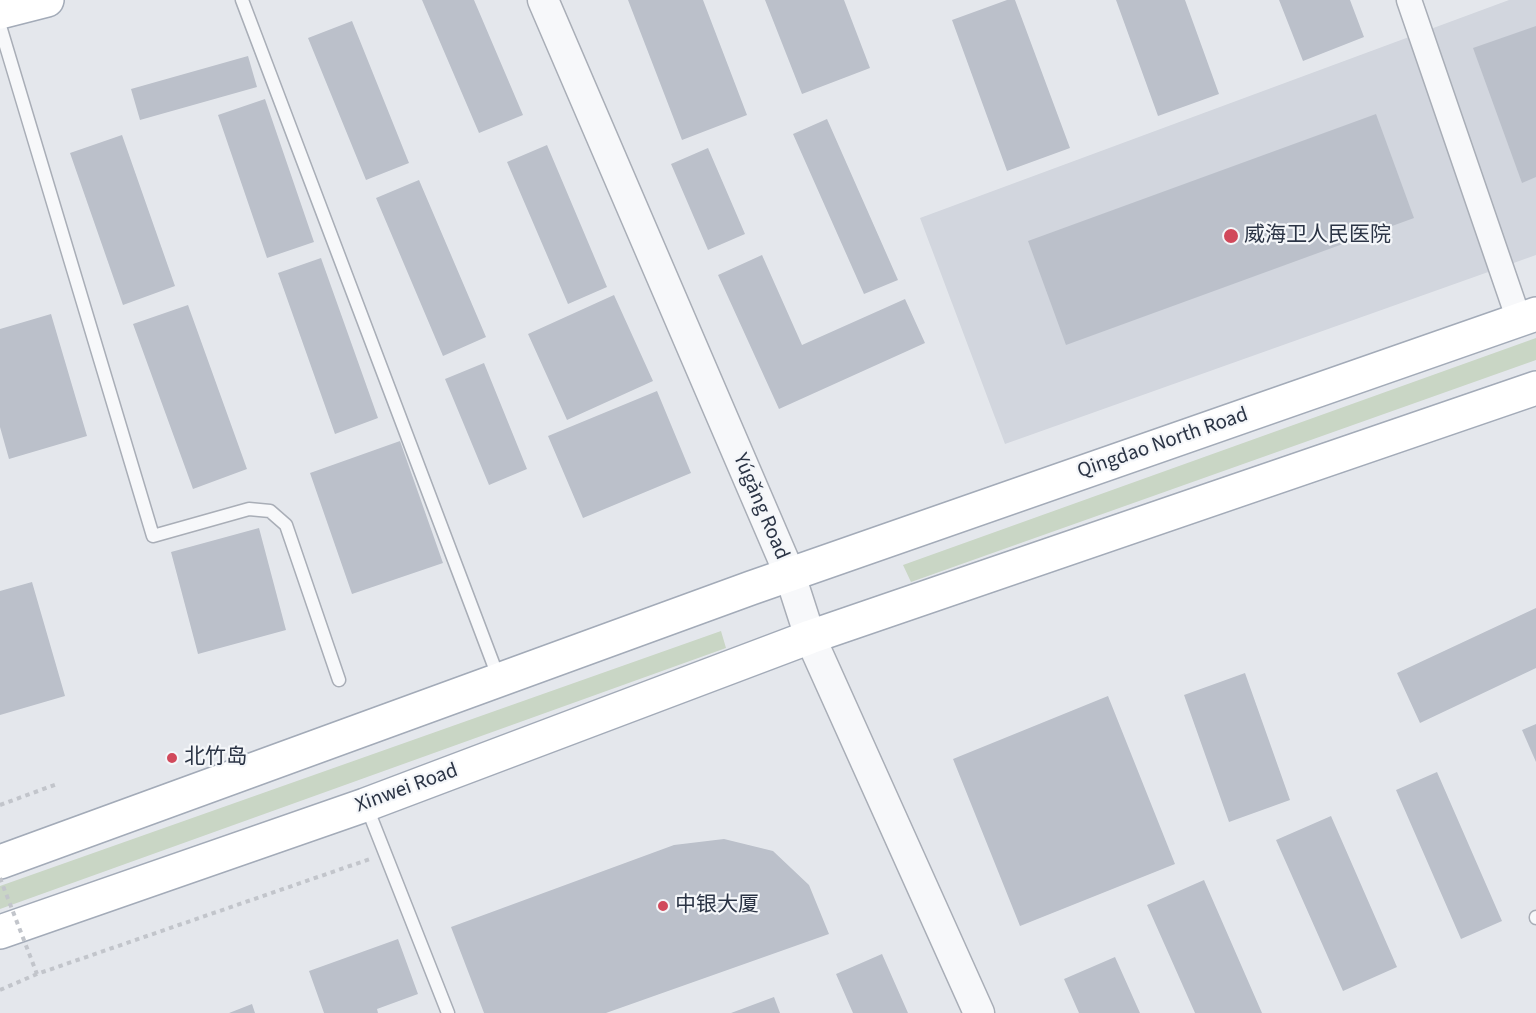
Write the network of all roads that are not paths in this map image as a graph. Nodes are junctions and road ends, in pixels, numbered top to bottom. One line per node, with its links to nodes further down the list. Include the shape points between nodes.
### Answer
1 (47, 0): 5 (main road)
2 (242, 0): 12 (lane)
3 (543, 0): 9 (street, Yúgǎng Road)
4 (1409, 0): 7 (street)
5 (0, 12)
6 (0, 26): 11 (lane, via 153,536 249,509 270,511 286,525)
7 (1528, 316): 9 (main road, Qingdao North Road)
8 (1536, 388): 10 (main road)
9 (790, 575): 10 (street, Yúgǎng Road); 12 (main road)
10 (810, 637): 13 (main road, Xinwei Road); 17 (street, Yúgǎng Road)
11 (339, 680)
12 (500, 680): 14 (main road)
13 (365, 805): 15 (main road, Xinwei Road); 16 (lane)
14 (0, 862)
15 (0, 932)
16 (448, 1013)
17 (979, 1013)

